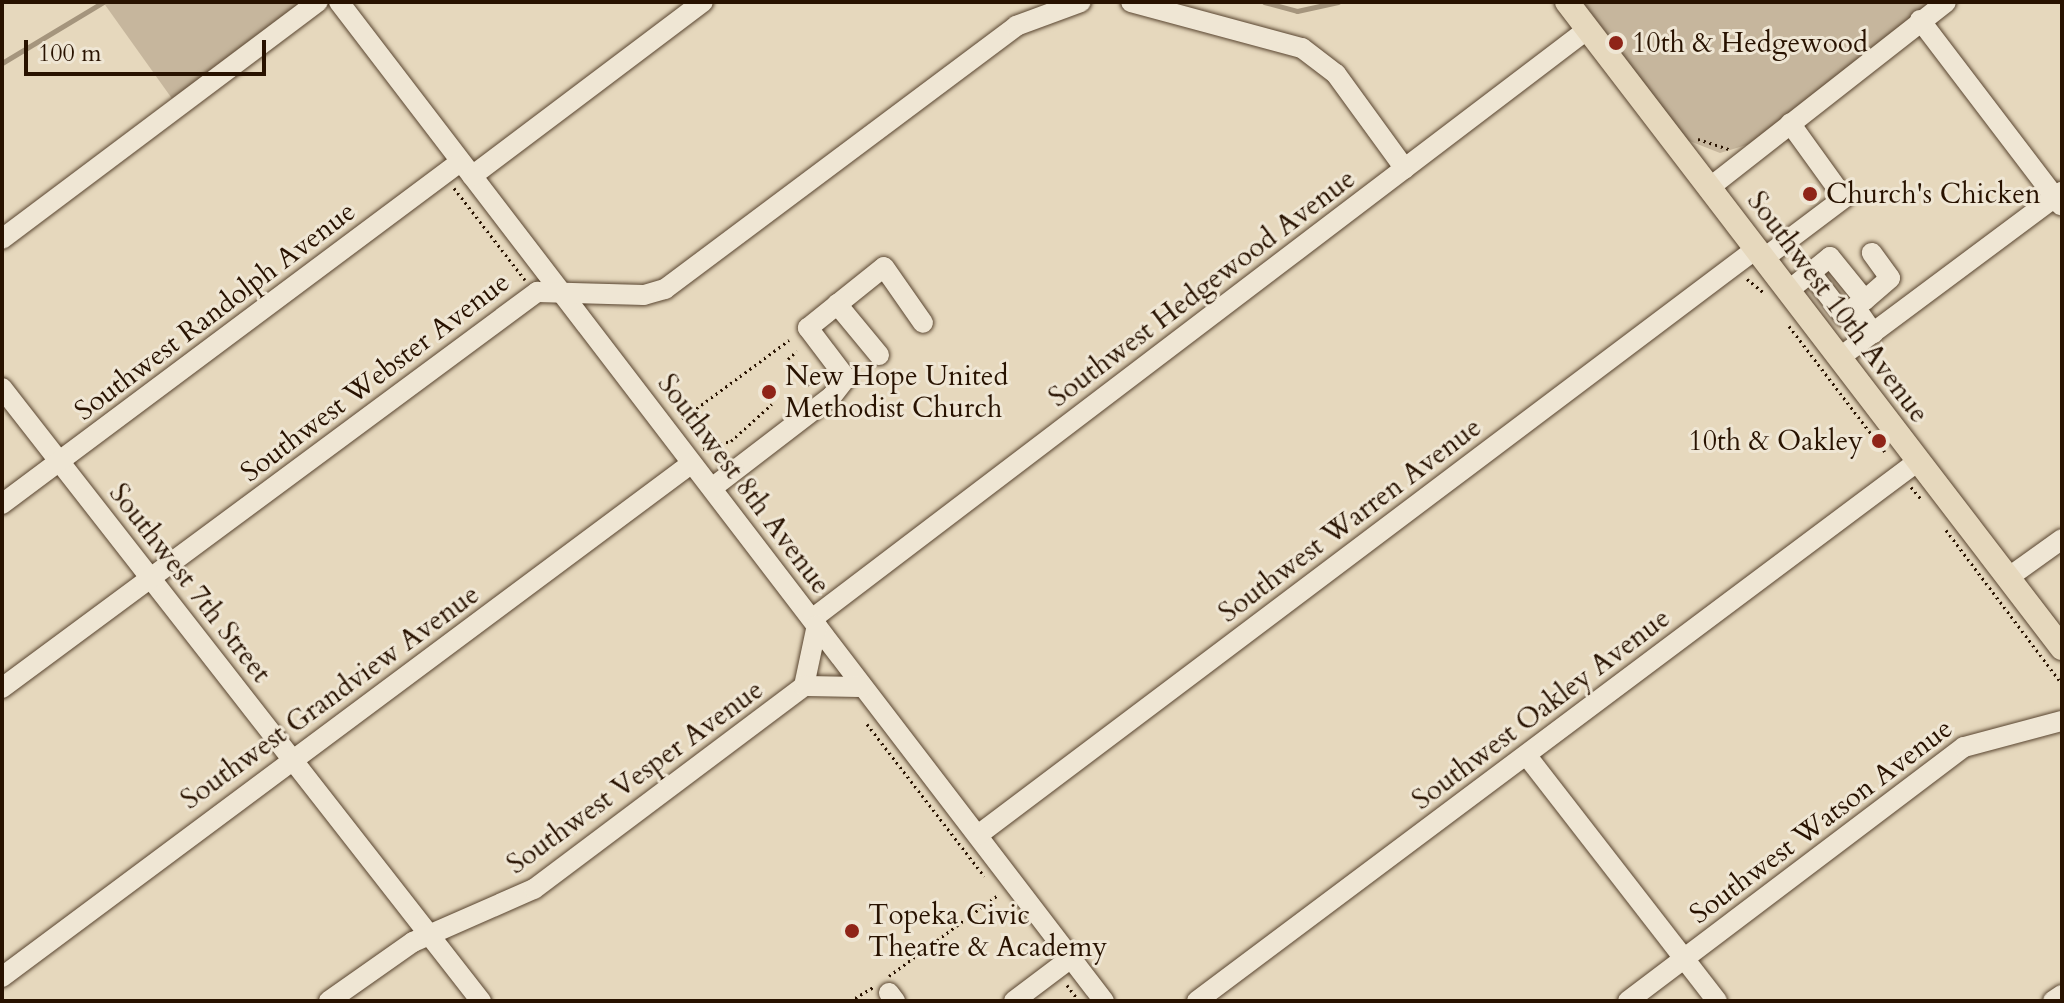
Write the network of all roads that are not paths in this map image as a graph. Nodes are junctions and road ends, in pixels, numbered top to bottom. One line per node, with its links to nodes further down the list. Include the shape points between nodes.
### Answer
1 (318, 2): 15 (street)
2 (339, 2): 11 (street, Southwest 8th Avenue)
3 (703, 2): 11 (street, Southwest Randolph Avenue)
4 (1081, 2): 18 (street, Southwest Webster Avenue, via 1016,26 665,289 644,295)
5 (1131, 2): 12 (street, via 1302,48 1336,74)
6 (1567, 2): 9 (main road, Southwest 10th Avenue)
7 (1946, 2): 8 (street)
8 (1920, 20): 10 (street); 14 (street)
9 (1588, 29): 12 (street, Southwest Hedgewood Avenue); 13 (main road, Southwest 10th Avenue)
10 (1790, 123): 13 (street); 17 (street, Southwest Warren Avenue, via 1844,198)
11 (466, 169): 18 (street, Southwest 8th Avenue); 28 (street, Southwest Randolph Avenue)
12 (1405, 169): 35 (street, Southwest Hedgewood Avenue)
13 (1709, 188): 17 (main road, Southwest 10th Avenue)
14 (2060, 198): 23 (street)
15 (2, 239)
16 (1872, 253): 21 (street, via 1890,278)
17 (1760, 254): 19 (main road, Southwest 10th Avenue); 43 (street, Southwest Warren Avenue)
18 (558, 289): 27 (street, Southwest 8th Avenue); 34 (street, Southwest Webster Avenue, via 537,292)
19 (1788, 291): 21 (street, via 1830,257); 25 (main road, Southwest 10th Avenue)
20 (837, 304): 22 (street, via 884,267); 24 (street); 30 (street, via 808,328 846,378)
21 (1860, 304): 23 (street)
22 (923, 323)
23 (1873, 333): 25 (street)
24 (879, 355)
25 (1839, 358): 29 (main road, Southwest 10th Avenue)
26 (2, 388): 28 (street, Southwest 7th Street)
27 (695, 457): 30 (street, Southwest 8th Avenue); 42 (street, Southwest Grandview Avenue)
28 (60, 461): 31 (street, Southwest Randolph Avenue); 34 (street, Southwest 7th Street)
29 (1918, 461): 33 (main road, Southwest 10th Avenue); 41 (street, Southwest Oakley Avenue)
30 (712, 488): 35 (street, Southwest 8th Avenue)
31 (2, 504)
32 (2062, 539): 33 (street)
33 (2009, 577): 36 (main road, Southwest 10th Avenue)
34 (151, 579): 39 (street, Southwest Webster Avenue); 42 (street, Southwest 7th Street)
35 (814, 622): 37 (street, Southwest Vesper Avenue); 38 (street, Southwest 8th Avenue)
36 (2062, 648)
37 (804, 686): 38 (street, Southwest Vesper Avenue); 44 (street, Southwest Vesper Avenue, via 534,889)
38 (862, 687): 43 (street, Southwest 8th Avenue)
39 (2, 688)
40 (2062, 721): 46 (street, Southwest Watson Avenue, via 1964,747)
41 (1527, 756): 46 (street); 53 (street, Southwest Oakley Avenue)
42 (293, 761): 44 (street, Southwest 7th Street); 47 (street, Southwest Grandview Avenue)
43 (978, 835): 45 (street, Southwest 8th Avenue)
44 (430, 933): 49 (street, Southwest Vesper Avenue); 50 (street, Southwest 7th Street)
45 (1071, 958): 51 (street); 52 (street, Southwest 8th Avenue)
46 (1684, 959): 54 (street, Southwest Watson Avenue); 55 (street)
47 (2, 977)
48 (2062, 995): 56 (street)
49 (329, 1001)
50 (481, 1001)
51 (1014, 1001)
52 (1104, 1001)
53 (1197, 1001)
54 (1628, 1001)
55 (1717, 1001)
56 (2053, 1001)

